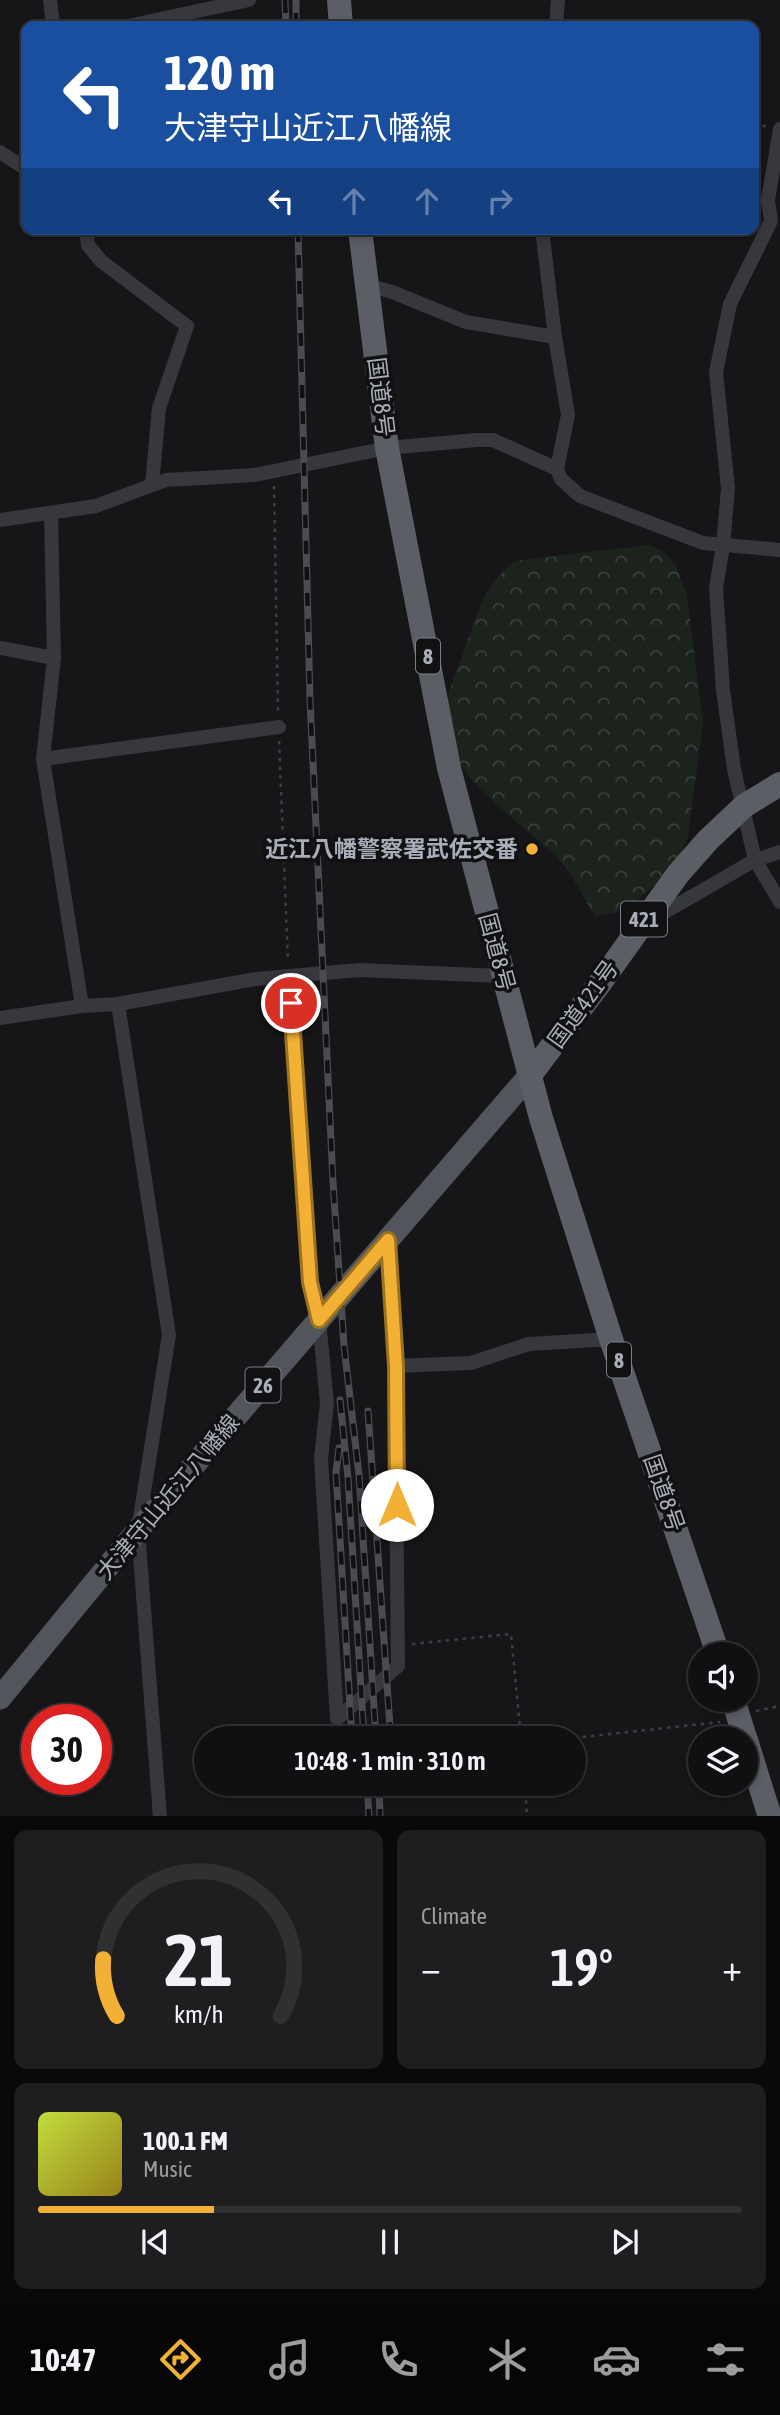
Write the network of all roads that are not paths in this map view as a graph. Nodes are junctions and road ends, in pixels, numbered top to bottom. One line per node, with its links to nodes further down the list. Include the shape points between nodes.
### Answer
1 (50, 0): 5 (street)
2 (249, 0): 6 (street)
3 (339, 0): 7 (highway)
4 (558, 0): 8 (street)
5 (52, 21)
6 (151, 21)
7 (341, 21)
8 (556, 21)
9 (780, 129): 12 (street)
10 (0, 152): 11 (street)
11 (21, 166)
12 (761, 199): 23 (street, via 771,221 730,304 716,372 728,488)
13 (87, 235): 20 (street, via 101,261 187,326 159,408)
14 (361, 235): 16 (highway, 国道8号 / 8)
15 (543, 235): 17 (street)
16 (367, 285): 17 (street, via 466,322); 18 (highway, 国道8号 / 8)
17 (555, 337): 19 (street, via 568,415)
18 (387, 448): 19 (street, via 493,440); 20 (street, via 255,475 166,480); 36 (highway, 国道8号 / 8, via 449,768)
19 (557, 469): 23 (street, via 580,496 703,543)
20 (152, 485): 21 (street, via 96,506)
21 (51, 513): 22 (street); 26 (street)
22 (0, 520)
23 (723, 546): 24 (street); 30 (street, via 716,588 723,690)
24 (780, 550)
25 (0, 649): 26 (street)
26 (54, 658): 28 (street)
27 (279, 727): 28 (street)
28 (43, 759): 38 (street)
29 (780, 784): 30 (highway, 国道421号 / 421)
30 (744, 806): 32 (street); 34 (highway, 国道421号 / 421, via 701,848)
31 (780, 852): 32 (street)
32 (755, 860): 33 (street); 34 (street, via 665,912)
33 (780, 902)
34 (644, 919): 40 (highway, 国道421号 / 421)
35 (289, 976): 36 (street, via 360,970); 37 (street); 42 (street, via 310,1282)
36 (502, 976): 40 (highway, 国道8号 / 8)
37 (118, 1004): 38 (street); 45 (street, via 169,1335)
38 (82, 1006): 39 (street)
39 (0, 1018)
40 (530, 1075): 41 (main road, 大津守山近江八幡線 / 26); 43 (highway, 国道8号 / 8)
41 (388, 1240): 42 (main road, 大津守山近江八幡線 / 26); 44 (street)
42 (319, 1320): 44 (street, via 327,1403 321,1458 337,1719 398,1666); 45 (main road, 大津守山近江八幡線 / 26)
43 (611, 1339): 44 (street, via 529,1344 471,1363); 46 (highway, 国道8号 / 8)
44 (396, 1366)
45 (138, 1530): 47 (main road, 大津守山近江八幡線 / 26); 49 (street)
46 (714, 1642)
47 (0, 1699)
48 (758, 1779): 50 (highway)
49 (160, 1816)
50 (770, 1816)

